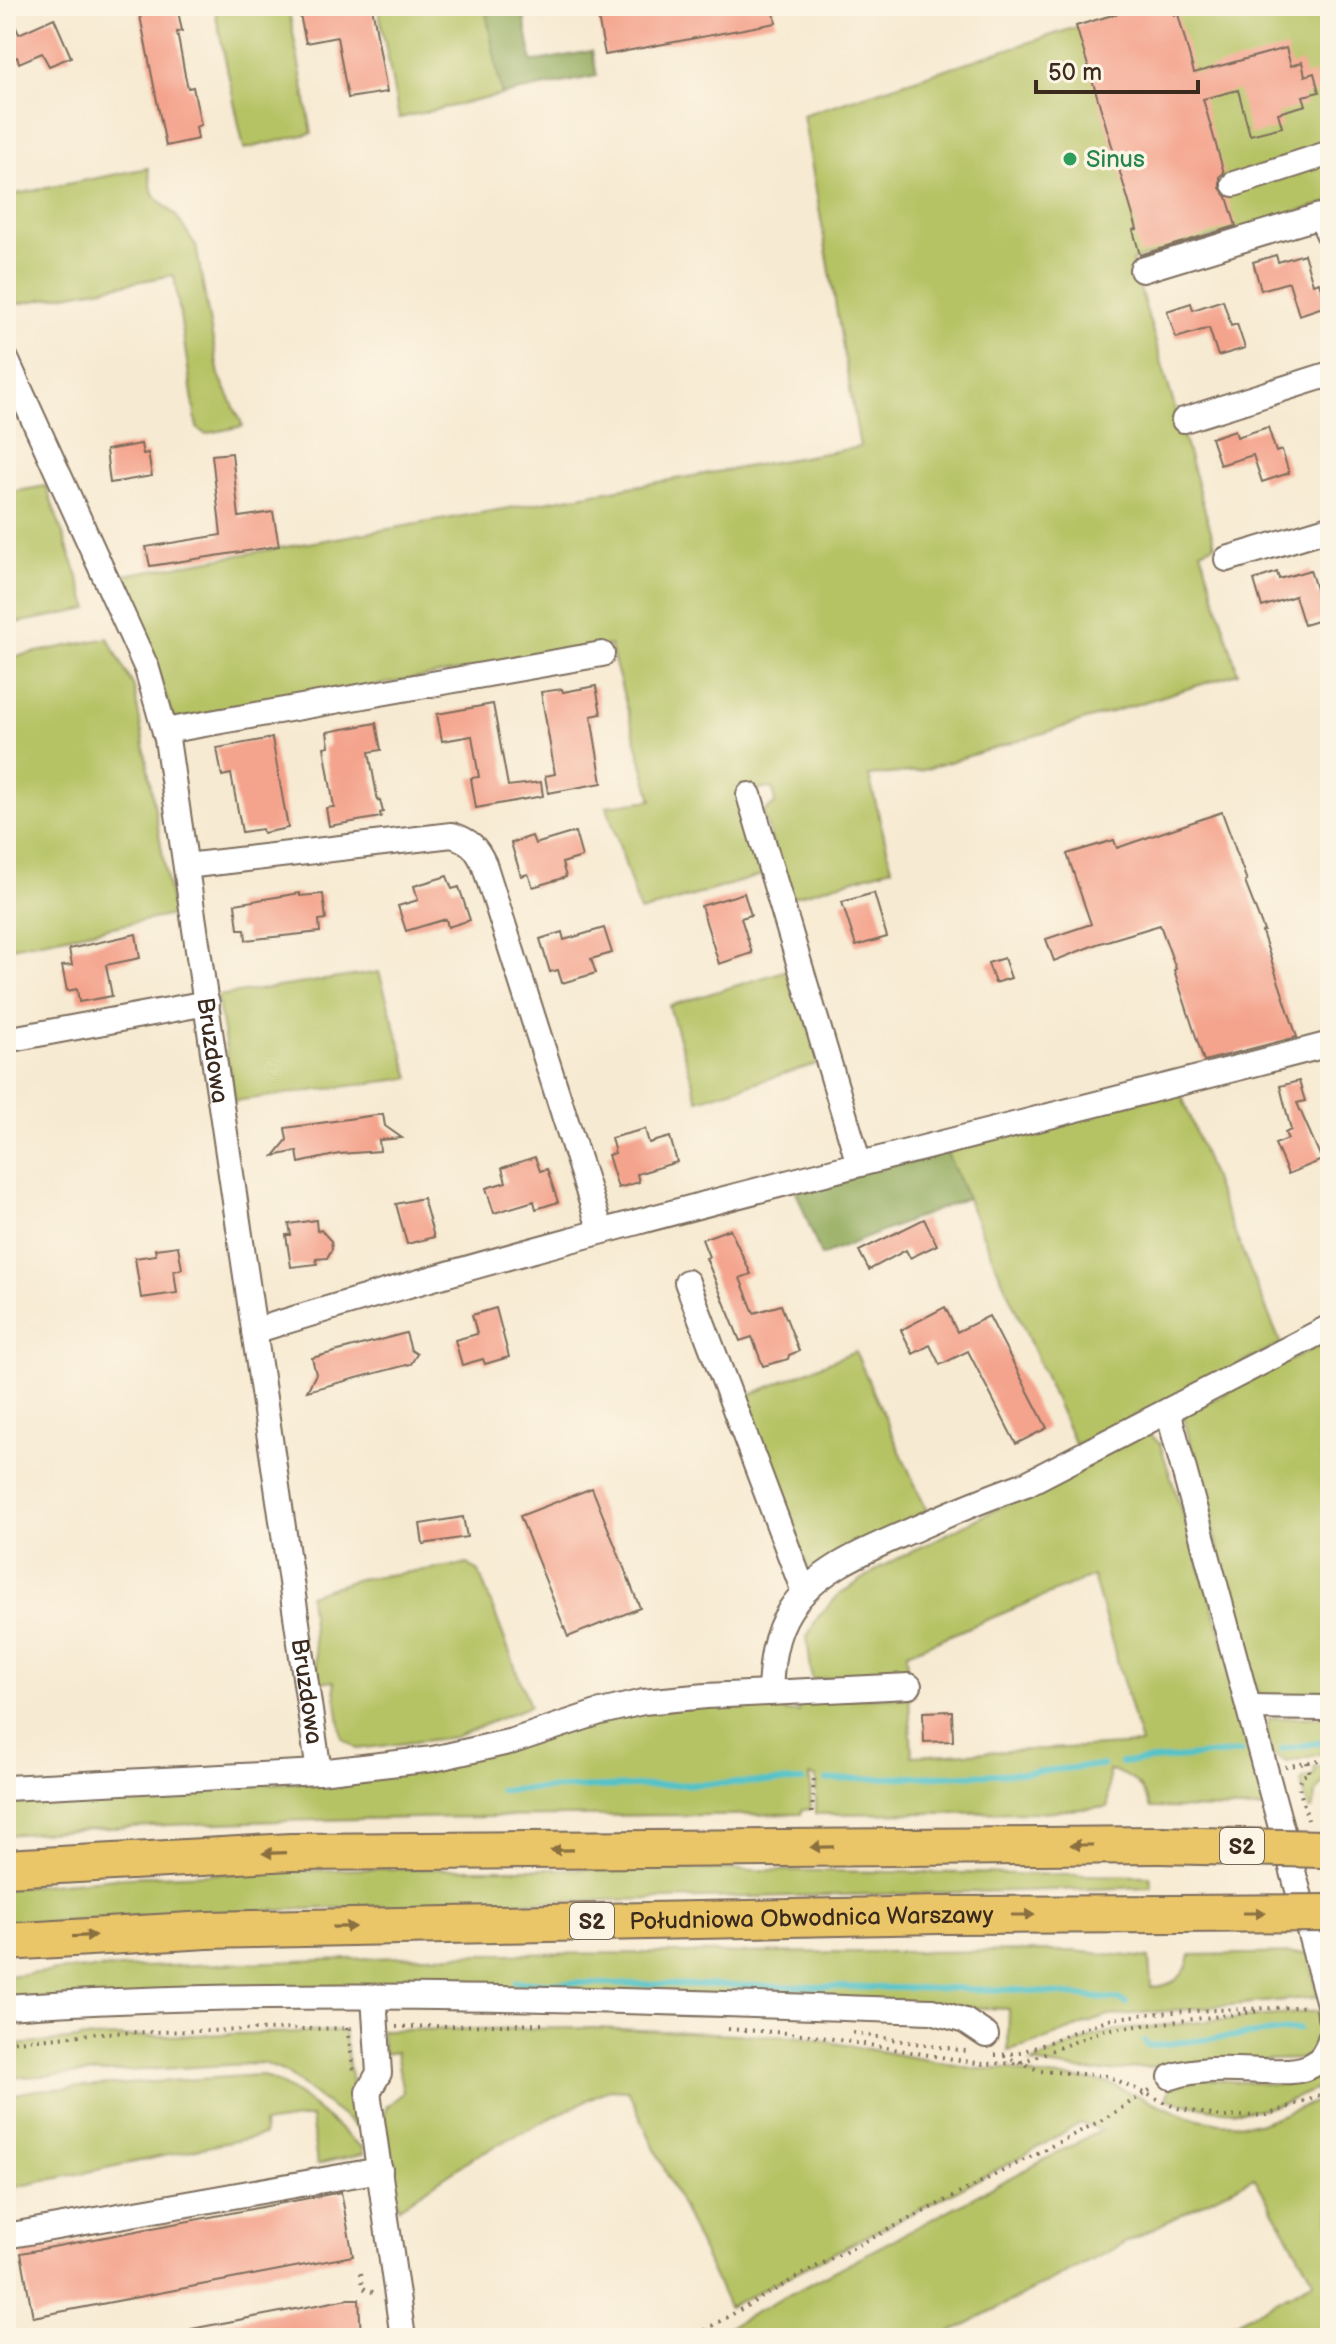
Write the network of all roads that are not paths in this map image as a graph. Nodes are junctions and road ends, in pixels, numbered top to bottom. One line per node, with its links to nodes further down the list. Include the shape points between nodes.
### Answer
1 (1330, 153): 2 (street)
2 (1234, 184)
3 (1330, 237): 4 (street, via 1320,216)
4 (1142, 270)
5 (6, 359): 11 (street, Bruzdowa, via 147,669)
6 (1330, 374): 7 (street)
7 (1184, 420)
8 (1330, 528): 9 (street)
9 (1227, 559)
10 (602, 654): 11 (street)
11 (165, 731): 13 (street, Bruzdowa)
12 (749, 795): 17 (street)
13 (186, 866): 14 (street, Bruzdowa); 18 (street, via 452,835 477,848)
14 (207, 1003): 15 (street); 21 (street, Bruzdowa)
15 (6, 1040)
16 (1330, 1044): 17 (street)
17 (859, 1164): 18 (street)
18 (601, 1231): 21 (street)
19 (687, 1282): 23 (street)
20 (1330, 1327): 22 (street)
21 (254, 1331): 28 (street, Bruzdowa)
22 (1168, 1411): 23 (street, via 1026,1484 862,1553); 26 (street)
23 (804, 1592): 25 (street, via 780,1628)
24 (909, 1686): 25 (street)
25 (770, 1693): 28 (street, via 643,1702 474,1752)
26 (1249, 1707): 27 (street); 35 (street)
27 (1330, 1708)
28 (319, 1772): 29 (street)
29 (6, 1788)
30 (1327, 1849): 31 (highway, S2, one-way to 31, bridge, via 1160,1845 291,1852)
31 (6, 1868)
32 (1330, 1913): 33 (highway, Południowa Obwodnica Warszawy / S2, one-way to 32, bridge, via 223,1929)
33 (6, 1942)
34 (374, 1997): 36 (street, via 134,1998); 38 (street, via 932,2011 965,2021); 41 (street, via 379,2073 368,2092)
35 (1329, 2004): 37 (street)
36 (6, 2007)
37 (1330, 2017)
38 (986, 2035)
39 (1330, 2039): 40 (street, via 1326,2052 1305,2069 1203,2070)
40 (1171, 2077)
41 (380, 2170): 42 (street); 43 (street)
42 (6, 2236)
43 (403, 2338)

